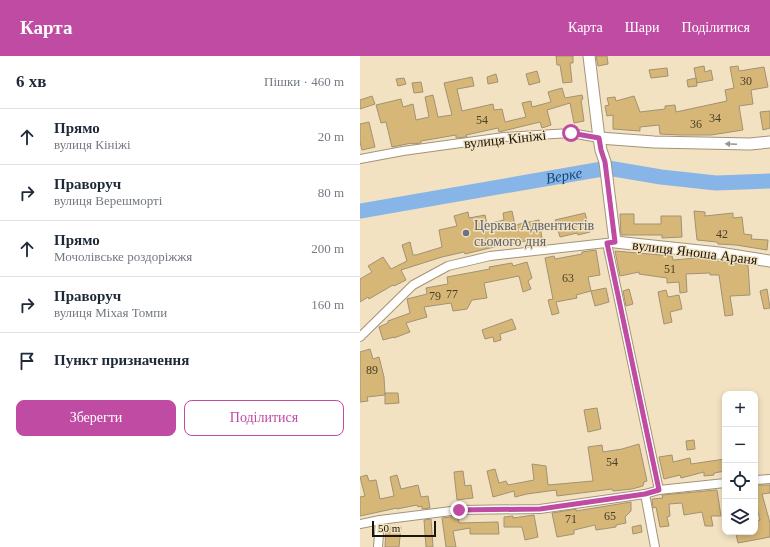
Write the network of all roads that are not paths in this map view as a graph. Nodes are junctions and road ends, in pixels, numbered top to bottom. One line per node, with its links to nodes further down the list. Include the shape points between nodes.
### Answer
1 (589, 56): 2 (street)
2 (599, 138): 3 (street, вулиця Кініжі, one-way to 2, via 654,142); 4 (street, вулиця Кініжі, via 571,133 504,137); 5 (street, via 605,162)
3 (770, 142)
4 (360, 159)
5 (611, 243): 6 (street, вулиця Яноша Араня, via 719,253); 7 (street, вулиця Яноша Араня, via 490,256 448,266 413,285); 11 (street)
6 (770, 261)
7 (360, 337)
8 (770, 479): 9 (street)
9 (758, 480)
10 (722, 483): 11 (street)
11 (659, 490): 12 (street)
12 (645, 494): 13 (street, via 540,509 459,510); 16 (street)
13 (380, 520): 14 (street); 15 (street)
14 (360, 524)
15 (378, 547)
16 (655, 547)

